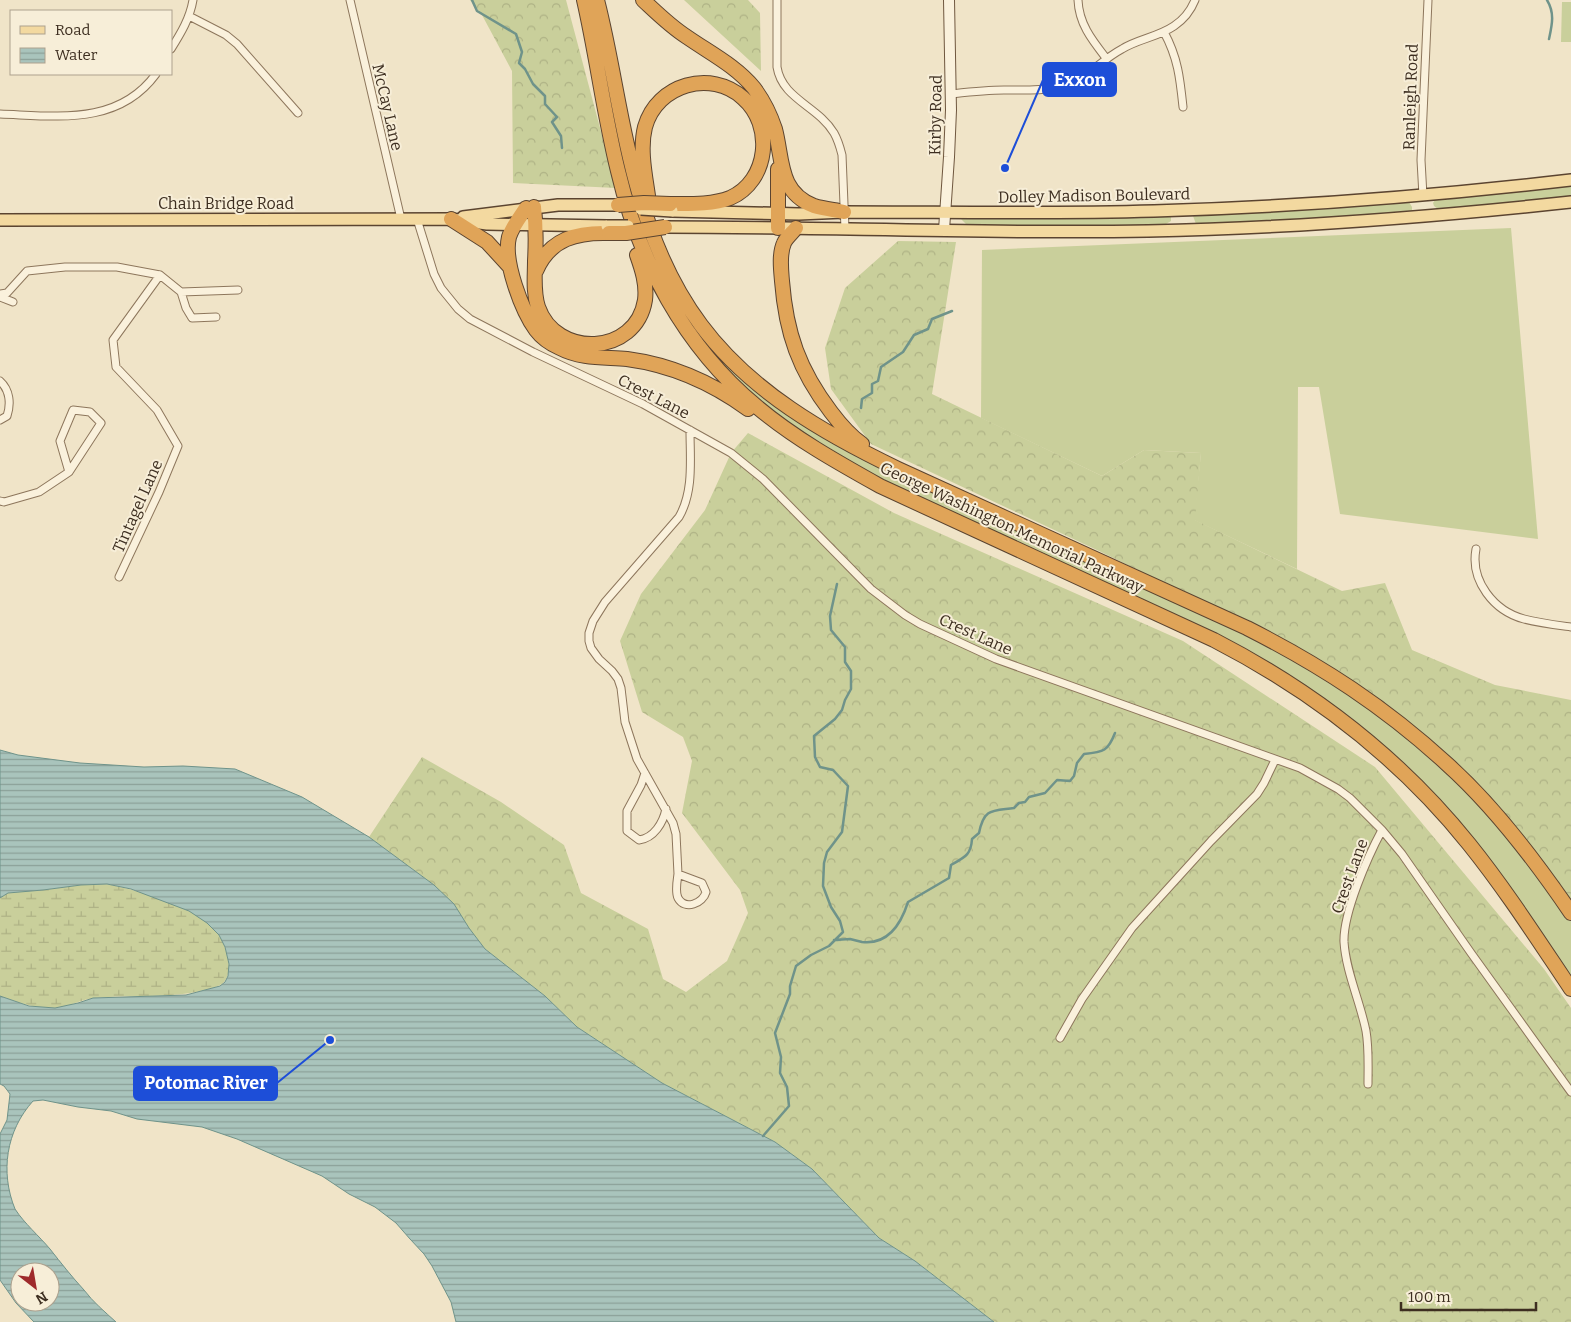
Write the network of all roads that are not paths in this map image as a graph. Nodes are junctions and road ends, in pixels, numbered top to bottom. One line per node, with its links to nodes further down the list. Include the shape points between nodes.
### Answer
1 (193, 0): 11 (street)
2 (350, 0): 33 (street, McCay Lane)
3 (584, 0): 21 (highway, George Washington Memorial Parkway)
4 (598, 0): 46 (highway, George Washington Memorial Parkway, via 631,163)
5 (643, 0): 20 (highway, via 673,27 731,66 750,83 770,116)
6 (777, 0): 29 (street, via 778,76 787,90 828,124 834,133 842,155)
7 (949, 0): 16 (main road, Kirby Road)
8 (1078, 0): 14 (street, via 1084,28)
9 (1195, 0): 12 (street, via 1185,17)
10 (1428, 0): 23 (street, Ranleigh Road, via 1421,160)
11 (189, 16): 13 (street); 18 (street, via 237,44)
12 (1164, 32): 14 (street); 17 (street, via 1177,61)
13 (172, 47)
14 (1106, 58): 16 (street, via 1079,80 1054,88)
15 (155, 75): 19 (street, via 123,104 97,113)
16 (951, 94): 30 (main road, Kirby Road)
17 (1183, 107)
18 (298, 113)
19 (0, 114)
20 (778, 151): 29 (highway, via 783,173 794,192 814,206); 31 (highway)
21 (618, 172): 48 (highway, via 630,236 645,288 643,307 633,324 618,337 600,344 578,343 562,337 549,326 538,308); 58 (highway, George Washington Memorial Parkway, via 641,246 678,318 731,383)
22 (1571, 180): 23 (main road, Dolley Madison Boulevard)
23 (1423, 196): 28 (main road, Dolley Madison Boulevard); 32 (main road)
24 (1571, 202): 32 (main road)
25 (618, 205): 26 (main road, Chain Bridge Road); 27 (highway, bridge)
26 (530, 208): 35 (main road, Chain Bridge Road); 37 (highway); 38 (highway)
27 (671, 208): 31 (main road, Dolley Madison Boulevard); 46 (highway, via 730,198 756,174 763,153 762,129 750,105 734,92 715,84 688,85 665,96 651,112 645,130 644,151)
28 (1181, 210): 30 (main road, Dolley Madison Boulevard); 45 (main road)
29 (844, 212): 30 (main road, Dolley Madison Boulevard); 31 (main road, Dolley Madison Boulevard); 42 (street)
30 (945, 212): 44 (main road, Kirby Road)
31 (778, 214): 40 (highway)
32 (1425, 216): 45 (main road)
33 (402, 219): 34 (main road, Chain Bridge Road); 36 (main road, Chain Bridge Road)
34 (417, 219): 35 (main road, Chain Bridge Road); 57 (street, Crest Lane, via 434,274 449,299 464,314)
35 (451, 219): 37 (main road, Chain Bridge Road); 47 (highway, via 487,242)
36 (0, 220)
37 (515, 225): 38 (main road, Chain Bridge Road); 47 (highway, via 508,242)
38 (536, 225): 43 (main road, Chain Bridge Road); 48 (highway)
39 (671, 227): 40 (main road); 43 (highway, bridge, via 626,233)
40 (778, 228): 41 (main road)
41 (796, 228): 42 (main road); 59 (highway, via 784,243 781,258 784,305 805,374 821,400 853,438)
42 (845, 229): 44 (main road)
43 (608, 230): 48 (highway, via 564,240 545,256)
44 (944, 230): 45 (main road)
45 (1182, 230)
46 (654, 238): 59 (highway, George Washington Memorial Parkway, via 668,270 694,314 737,365 805,418)
47 (510, 268): 58 (highway, via 530,320 541,336 555,346 582,356 643,362 685,373 714,386 756,415)
48 (535, 274)
49 (160, 275): 51 (street); 52 (street, via 117,267 66,266 28,271); 63 (street, Tintagel Lane, via 113,340 116,366 157,410 178,446)
50 (238, 290): 51 (street)
51 (180, 292): 54 (street, via 192,318)
52 (0, 296): 53 (street)
53 (13, 302)
54 (216, 317)
55 (0, 381): 56 (street, via 8,393 10,408 7,416)
56 (0, 420)
57 (690, 430): 65 (street, Crest Lane, via 731,452 750,467 871,589 920,624 996,659); 66 (street, via 689,486 685,507 605,602 589,633 591,648 618,679 629,736)
58 (794, 435): 71 (highway, George Washington Memorial Parkway, via 911,501 1233,650 1333,714 1394,764 1459,832 1507,894)
59 (898, 469): 70 (highway, George Washington Memorial Parkway, via 1247,628 1344,682 1403,725 1469,785 1520,843)
60 (69, 472): 60 (street, via 101,423 90,412 73,410 60,441); 61 (street, via 39,492 4,502)
61 (0, 500)
62 (1476, 549): 64 (street, via 1474,567 1477,577 1490,598 1501,608 1524,619)
63 (119, 578)
64 (1571, 627)
65 (1275, 760): 68 (street, Crest Lane, via 1300,768 1338,788); 72 (street, via 1257,794 1128,934 1082,999)
66 (645, 773): 67 (street); 67 (street, via 627,811 627,831 639,840 652,836 660,826)
67 (666, 808): 69 (street, via 676,834)
68 (1382, 830): 73 (street, Crest Lane, via 1350,909 1344,941 1366,1030); 74 (street)
69 (678, 874): 69 (street, via 678,899 688,904 702,900 706,892 702,883)
70 (1571, 913)
71 (1571, 989)
72 (1060, 1038)
73 (1368, 1084)
74 (1571, 1092)

